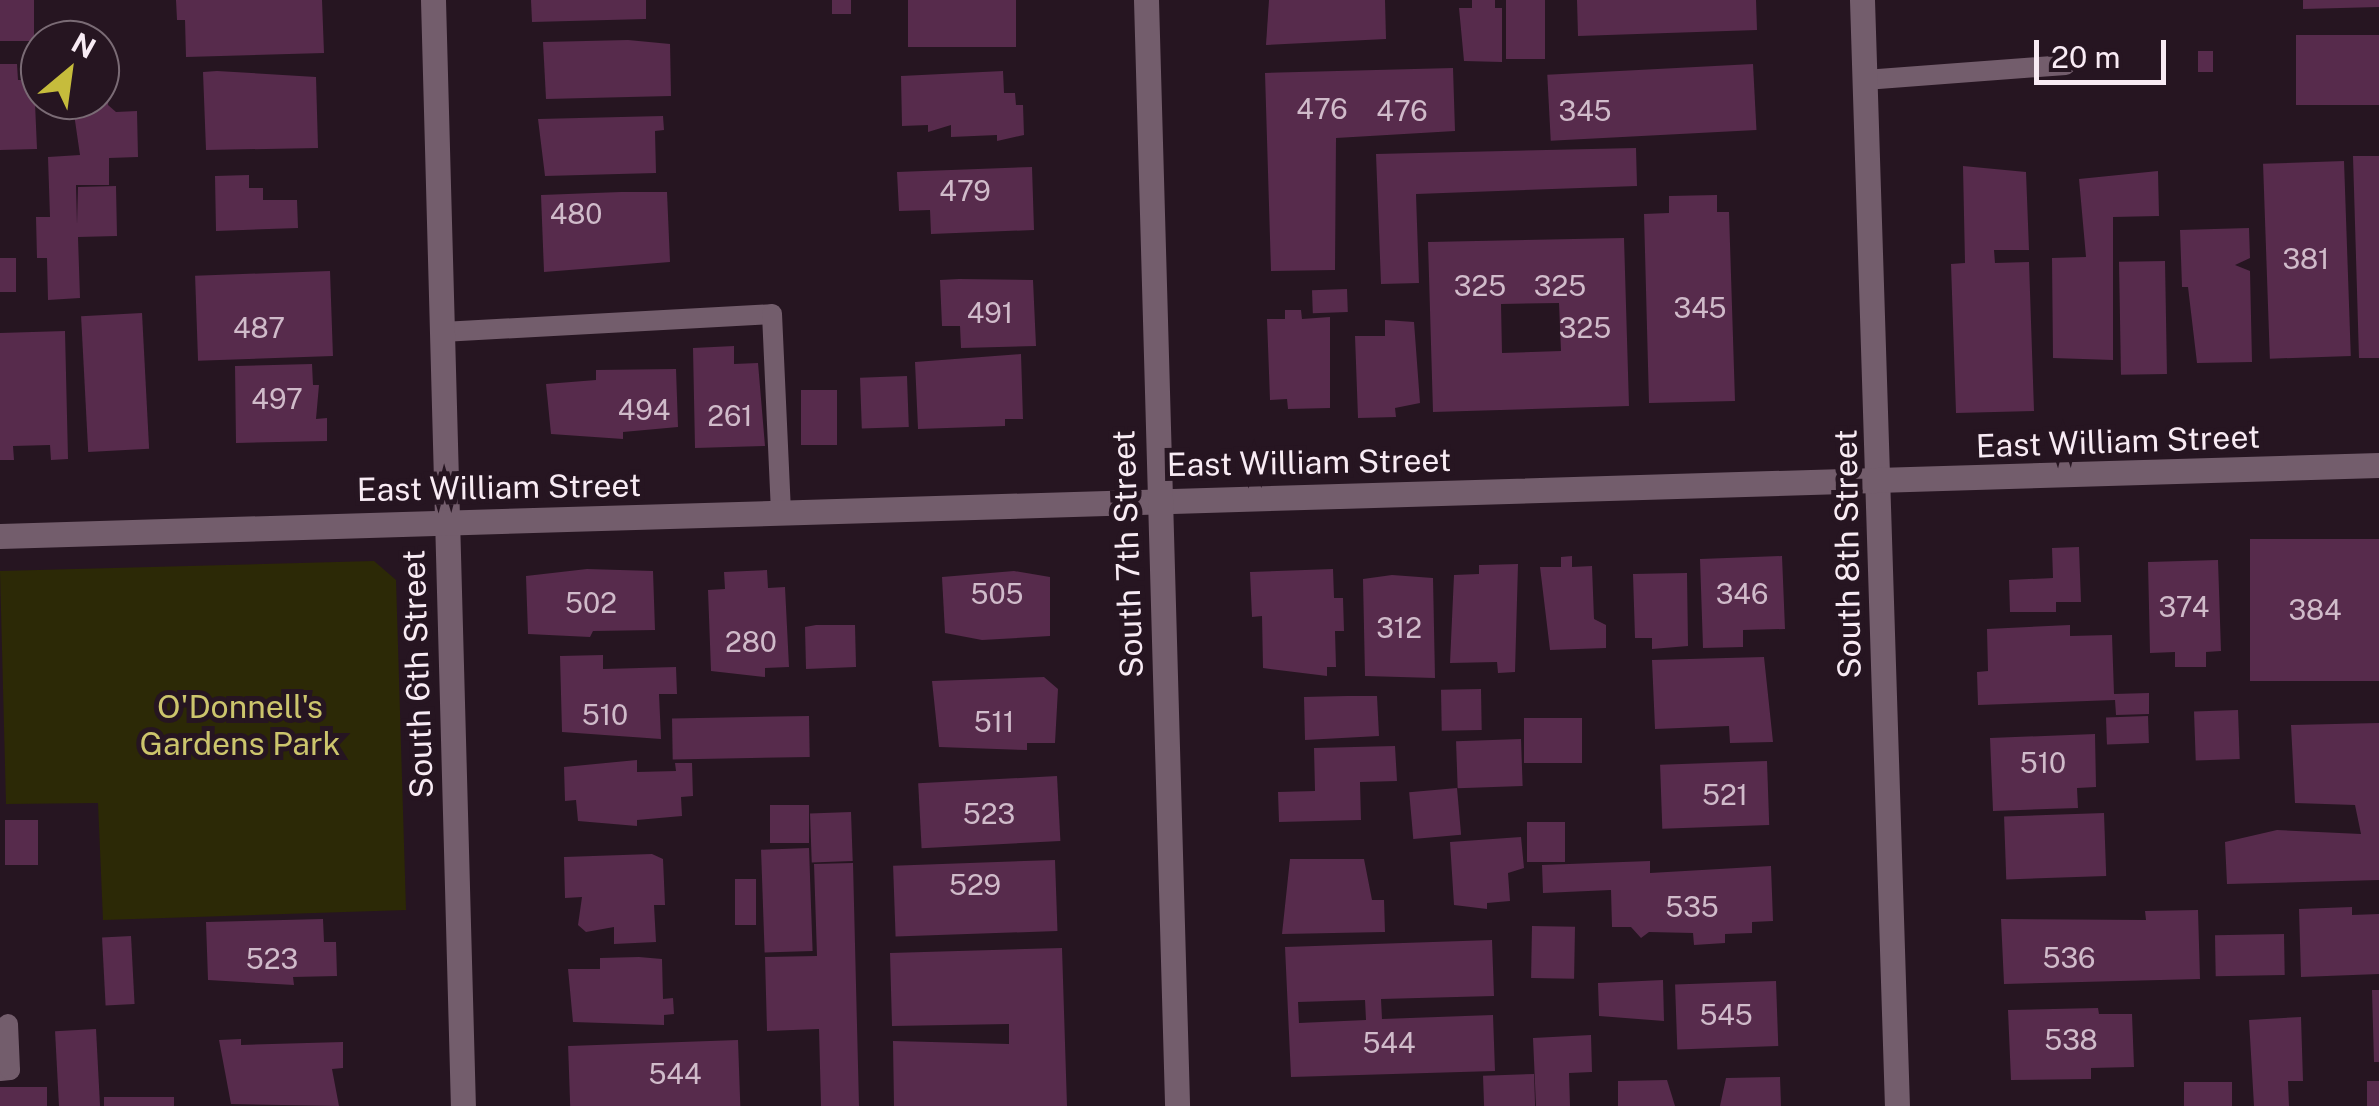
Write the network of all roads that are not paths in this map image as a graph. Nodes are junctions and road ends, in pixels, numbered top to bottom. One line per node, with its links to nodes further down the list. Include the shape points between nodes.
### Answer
1 (433, 0): 6 (street, South 6th Street)
2 (1146, 0): 9 (street, South 7th Street)
3 (1862, 0): 5 (street, South 8th Street)
4 (2064, 65): 5 (lane)
5 (1865, 80): 8 (street, South 8th Street)
6 (442, 332): 10 (lane, via 772,314); 11 (street, South 6th Street)
7 (2379, 464): 8 (street, East William Street)
8 (1880, 484): 9 (street, East William Street); 17 (street, South 8th Street)
9 (1159, 499): 10 (street, East William Street); 16 (street, South 7th Street)
10 (781, 513): 11 (street, East William Street)
11 (447, 522): 12 (street, East William Street); 15 (street, South 6th Street)
12 (0, 536)
13 (8, 1024): 14 (lane, via 10,1070)
14 (0, 1070)
15 (463, 1106)
16 (1177, 1106)
17 (1897, 1106)

